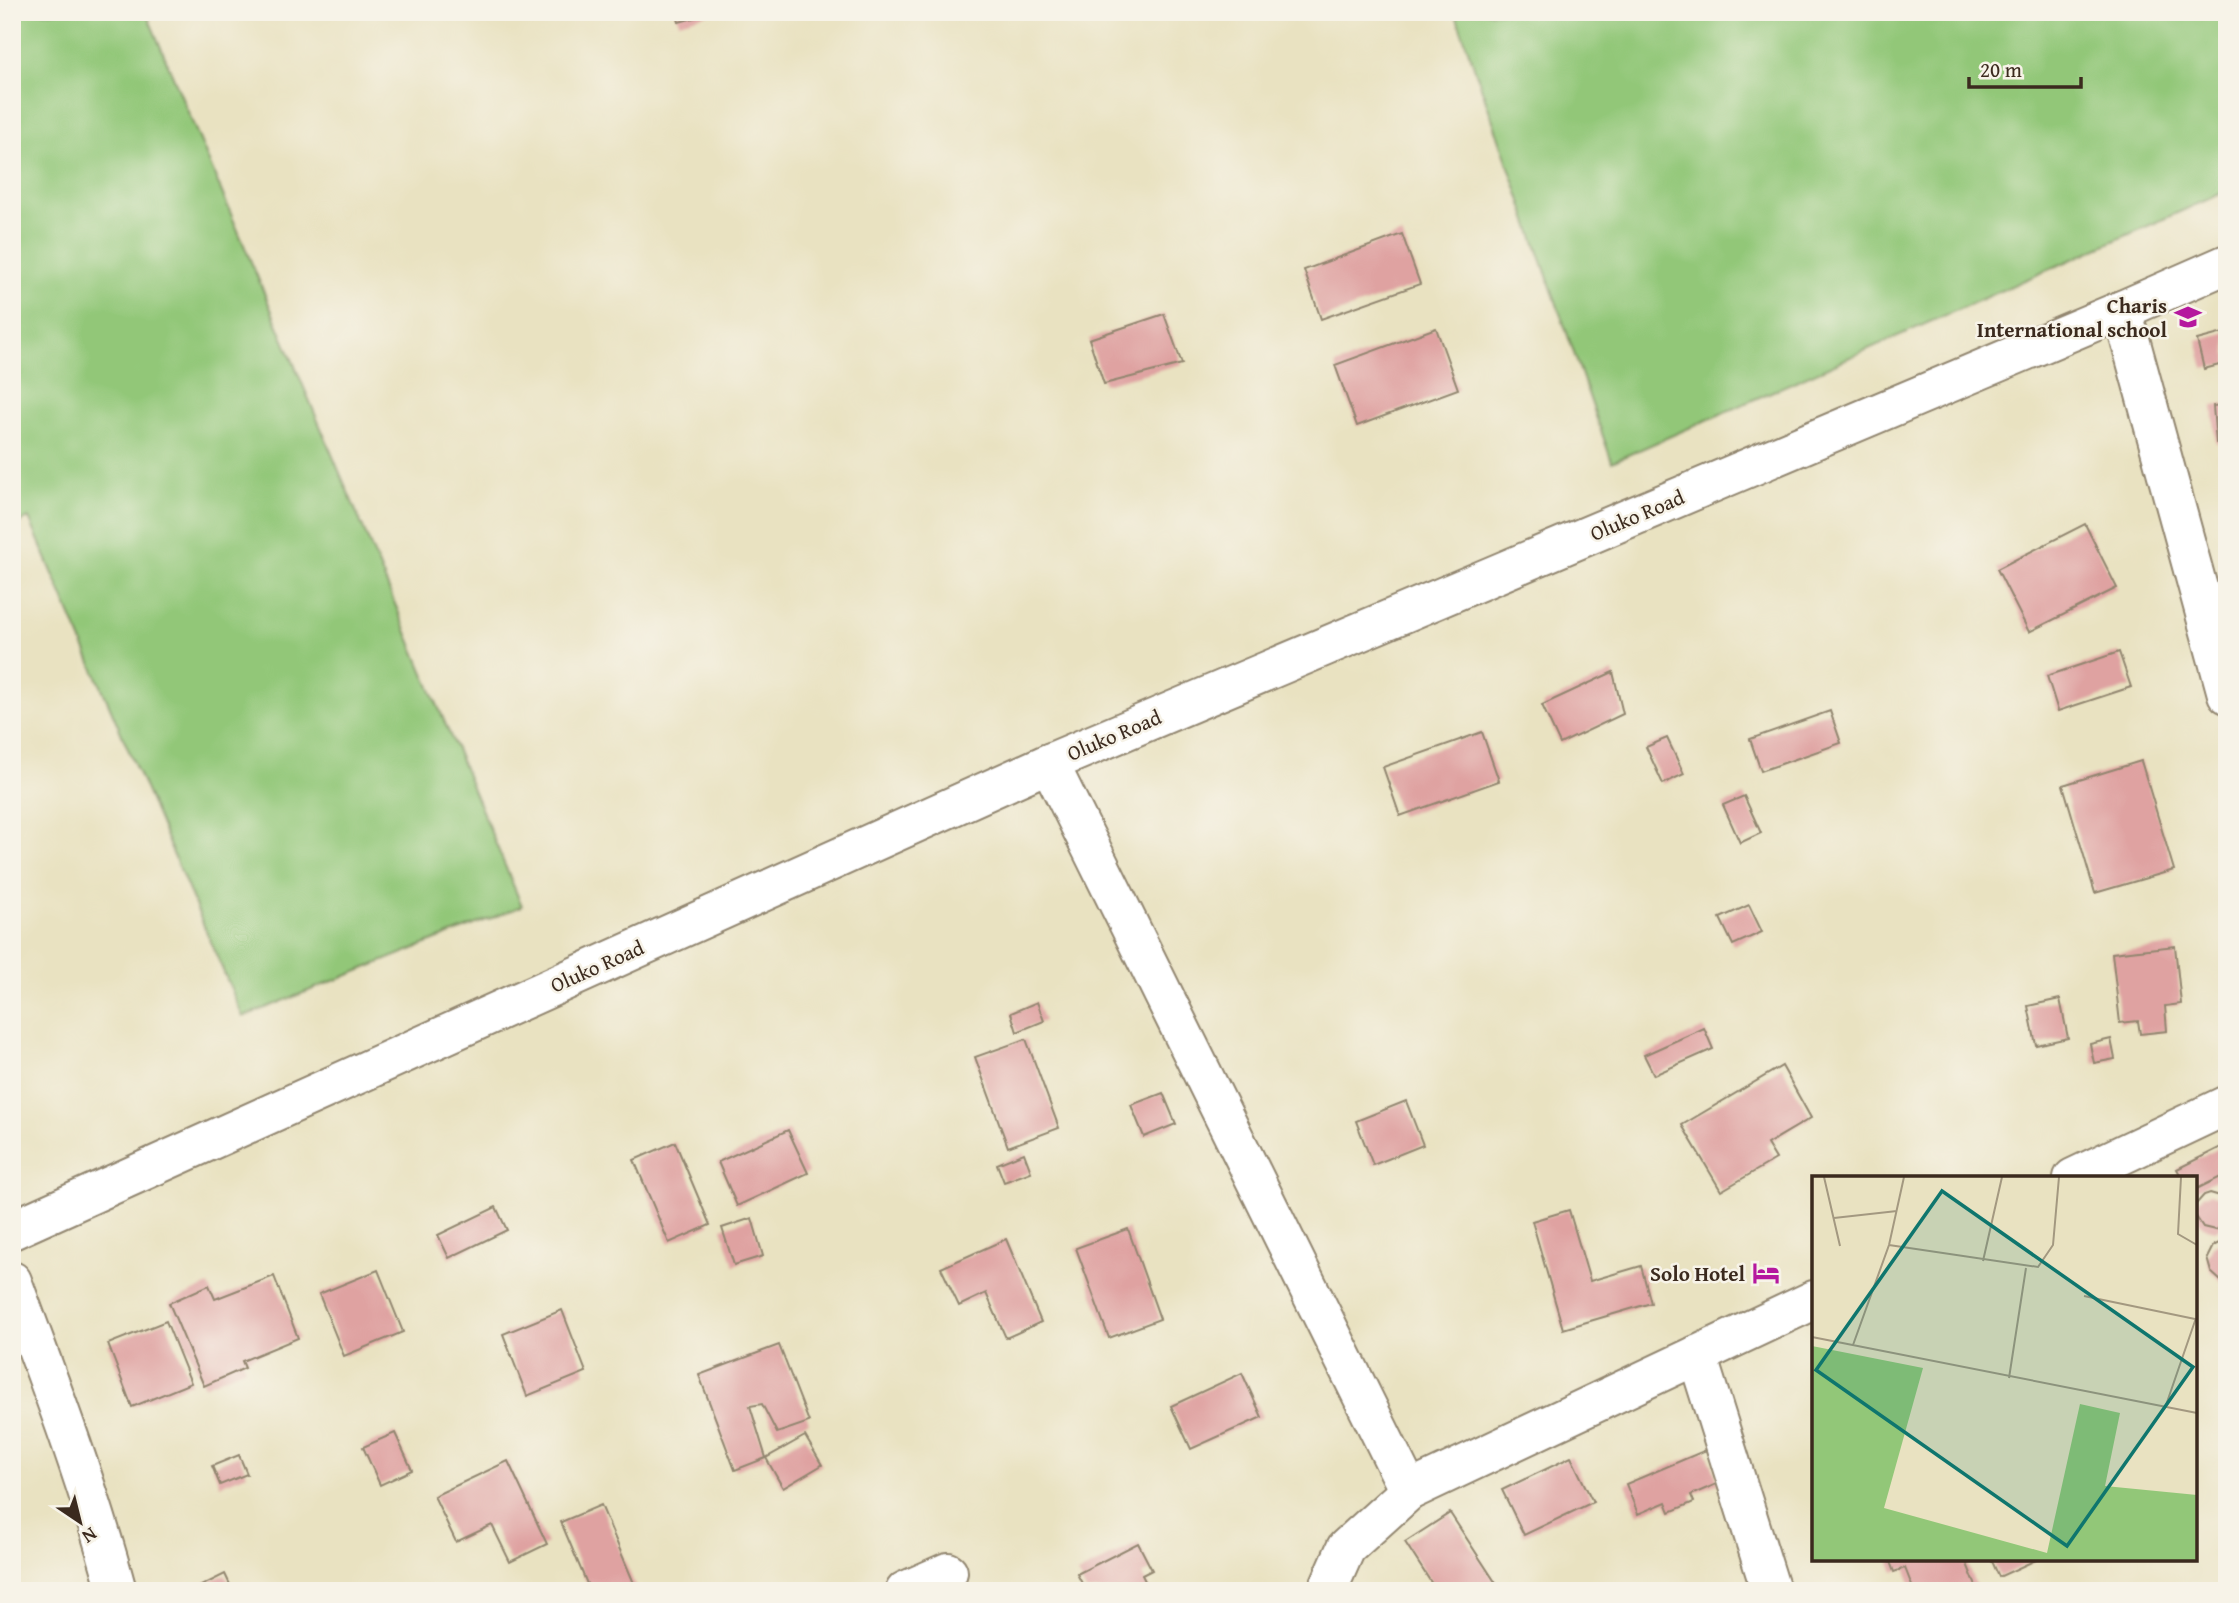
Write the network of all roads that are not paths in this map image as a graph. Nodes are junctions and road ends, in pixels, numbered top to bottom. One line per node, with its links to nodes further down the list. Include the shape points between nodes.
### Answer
1 (2227, 264): 2 (street, Oluko Road)
2 (2122, 310): 3 (street); 4 (street, Oluko Road)
3 (2227, 694)
4 (1049, 762): 7 (street, Oluko Road); 11 (street)
5 (2227, 1105): 6 (street)
6 (2077, 1176)
7 (12, 1230)
8 (12, 1281): 13 (street)
9 (1812, 1301): 10 (street)
10 (1697, 1355): 11 (street); 16 (street)
11 (1409, 1491): 15 (street, via 1346,1548)
12 (947, 1572): 14 (street)
13 (117, 1591)
14 (905, 1591)
15 (1327, 1591)
16 (1771, 1591)

